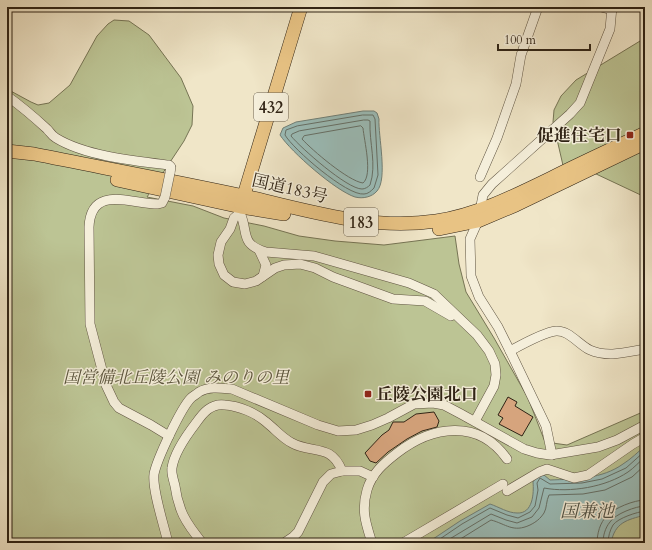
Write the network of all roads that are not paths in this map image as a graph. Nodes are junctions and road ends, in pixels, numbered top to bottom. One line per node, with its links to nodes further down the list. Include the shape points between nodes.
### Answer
1 (302, 7): 11 (highway, 432)
2 (538, 7): 10 (street, via 521,55 516,84)
3 (601, 7): 4 (street)
4 (612, 8): 12 (street, via 610,29 580,103 492,184 484,195)
5 (7, 96): 20 (street, bridge, via 22,106 54,137 68,144 82,150 169,165 171,168 162,203 110,199 100,202 93,210 89,227 90,319 106,385 119,408)
6 (645, 133): 12 (highway, 国道183号 / 183)
7 (644, 147): 12 (highway, 国道183号 / 183, via 516,204)
8 (7, 151): 11 (highway, 国道183号 / 183, via 34,154)
9 (7, 159): 11 (highway, 国道183号 / 183, via 33,161)
10 (480, 177)
11 (241, 205): 12 (highway, 国道183号 / 183, via 351,229 377,232 438,230); 13 (street, via 244,234 249,243); 14 (street, via 221,242 219,264 224,275 233,282 245,284)
12 (479, 215): 17 (street, via 470,239 471,276 479,297)
13 (259, 250): 14 (street, via 266,265); 15 (street, via 314,256 409,283 434,294)
14 (264, 276): 15 (street, via 284,265 300,264 392,299 425,301)
15 (461, 321): 18 (street, via 477,335 495,364 494,386)
16 (645, 349): 17 (street, via 612,354 598,353 564,332 556,330)
17 (510, 351): 22 (street, via 546,426)
18 (475, 421): 20 (street, via 444,405 422,402 372,425 356,430 338,431 232,389 217,387 201,391 192,398); 22 (street, via 524,449)
19 (645, 425): 22 (street, via 598,447)
20 (169, 436): 26 (street, via 154,475)
21 (645, 438): 30 (street, via 588,475 574,478 547,469 505,487)
22 (552, 455)
23 (507, 459): 25 (street, via 500,450 482,437 459,430 446,430 417,440 402,449 381,466)
24 (342, 471): 25 (street, via 360,471); 27 (street, via 330,454 292,444 258,416 232,406 213,406 192,428 172,467 181,510); 28 (street, via 331,474 323,482 298,532)
25 (373, 477): 29 (street, via 364,508 366,526)
26 (168, 543)
27 (202, 543)
28 (284, 543)
29 (372, 543)
30 (403, 543)

